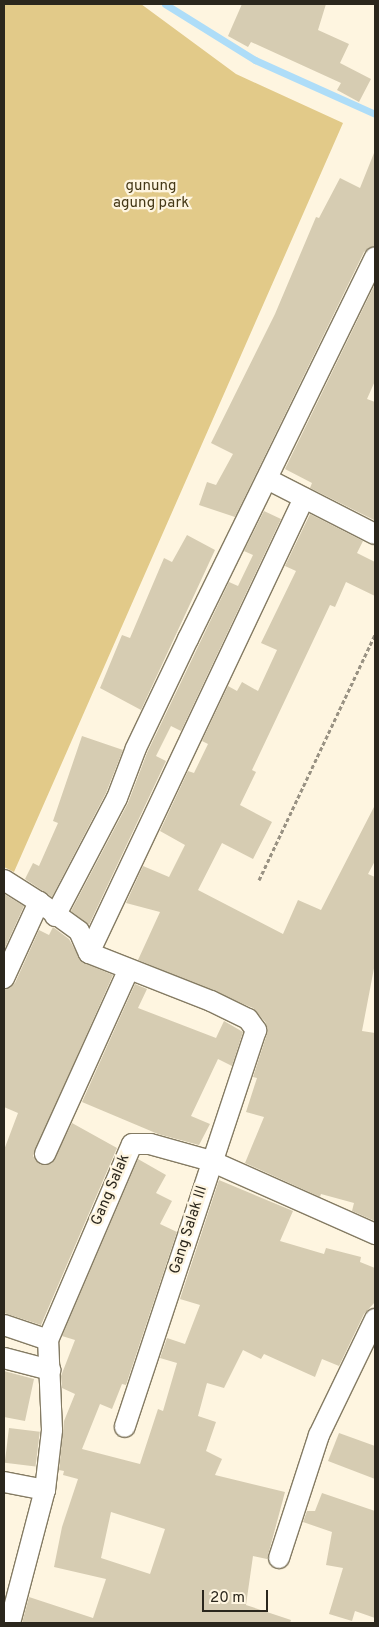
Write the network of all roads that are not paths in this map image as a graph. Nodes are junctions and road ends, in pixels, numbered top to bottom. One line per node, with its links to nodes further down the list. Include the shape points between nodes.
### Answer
1 (375, 257): 2 (street)
2 (267, 479): 3 (street); 7 (street, via 136,748 117,798)
3 (304, 498): 4 (street); 8 (street)
4 (375, 534)
5 (4, 880): 6 (street)
6 (39, 902): 7 (street); 10 (street)
7 (55, 916): 8 (street, via 79,931)
8 (88, 953): 9 (street)
9 (128, 971): 11 (street); 12 (street, Gang Salak III, via 211,1001 254,1025 256,1035)
10 (4, 978)
11 (45, 1154)
12 (211, 1161): 13 (street, Gang Salak); 16 (street, Gang Salak, via 150,1144 132,1144); 19 (street, Gang Salak III)
13 (375, 1234)
14 (375, 1319): 22 (street, via 319,1435)
15 (4, 1324): 16 (street)
16 (48, 1340): 18 (street, Gang Salak)
17 (4, 1358): 18 (street)
18 (50, 1370): 21 (street, Gang Salak, via 52,1430)
19 (125, 1426)
20 (4, 1482): 21 (street)
21 (44, 1490): 23 (street, Gang Salak)
22 (279, 1558)
23 (10, 1623)

